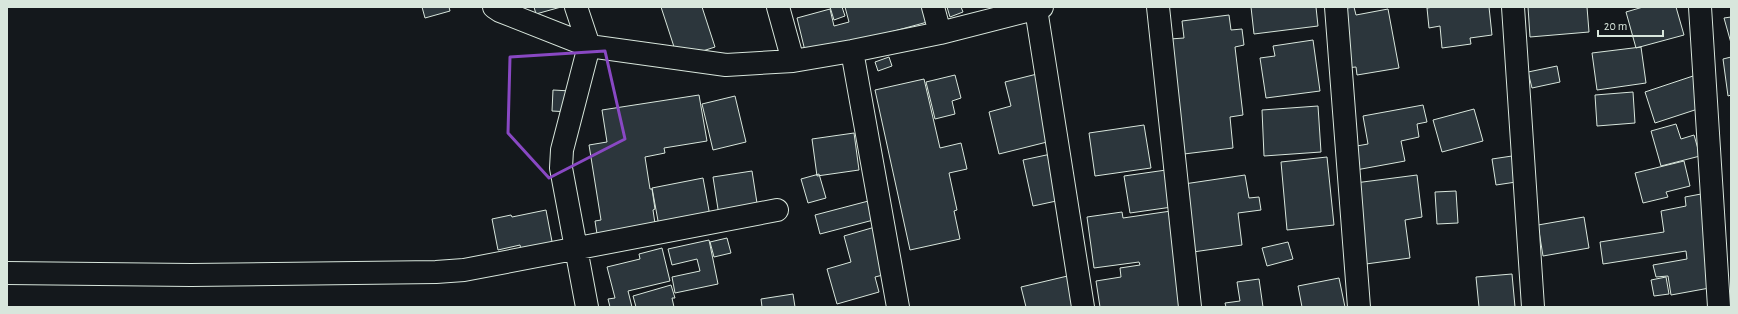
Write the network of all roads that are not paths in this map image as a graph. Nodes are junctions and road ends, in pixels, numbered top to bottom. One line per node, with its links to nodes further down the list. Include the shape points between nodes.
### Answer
1 (494, 7): 11 (street)
2 (576, 7): 11 (street)
3 (778, 7): 13 (street)
4 (933, 7): 10 (street)
5 (1158, 7): 20 (street)
6 (1336, 7): 21 (street)
7 (1513, 7): 22 (street)
8 (1700, 7): 23 (street)
9 (1039, 8): 10 (street); 19 (street)
10 (940, 33): 12 (street)
11 (589, 46): 13 (street, via 726,64); 15 (street, via 562,150 561,168)
12 (852, 51): 13 (street); 18 (street)
13 (793, 61)
14 (777, 210): 15 (street)
15 (576, 248): 16 (street, via 464,270 436,272 191,275); 17 (street)
16 (7, 273)
17 (587, 307)
18 (898, 307)
19 (1083, 307)
20 (1190, 307)
21 (1359, 307)
22 (1533, 307)
23 (1718, 307)

